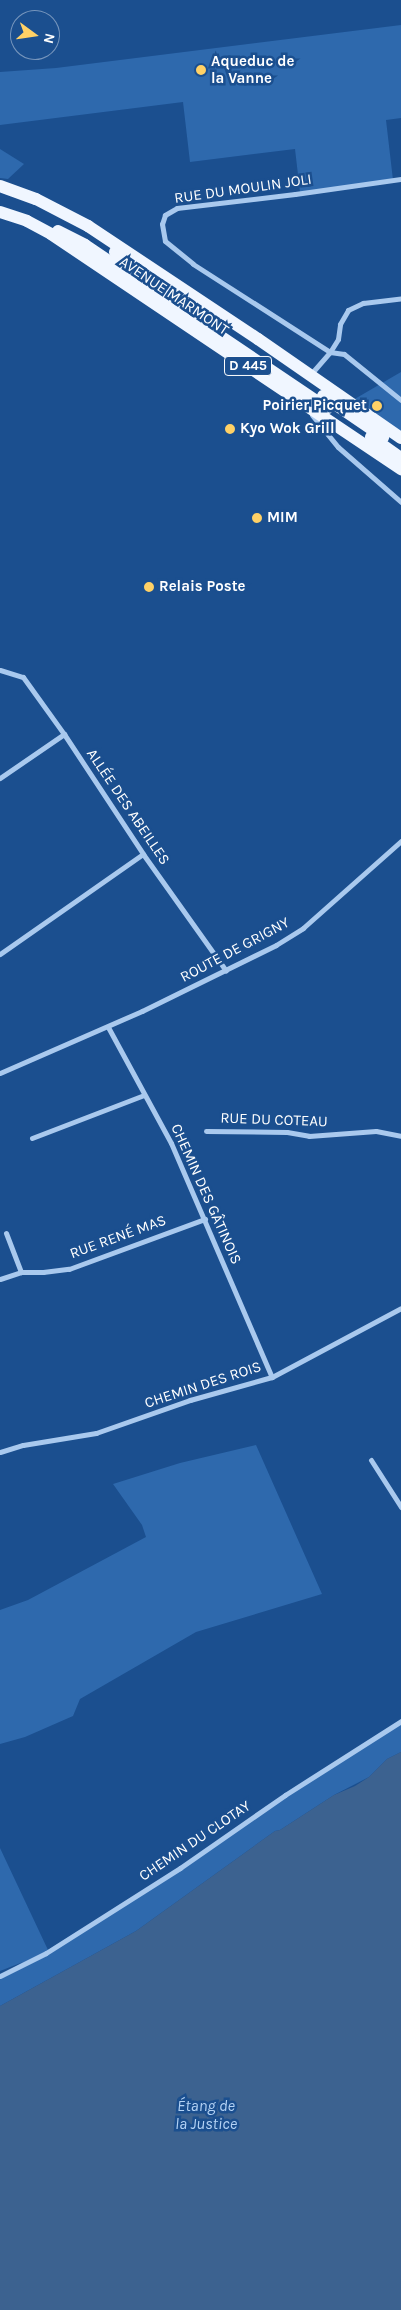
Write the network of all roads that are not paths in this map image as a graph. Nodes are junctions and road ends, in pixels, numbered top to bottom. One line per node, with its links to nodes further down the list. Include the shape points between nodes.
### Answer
1 (401, 179): 7 (street, RUE DU MOULIN JOLI, via 176,208 165,215 162,224 165,241 193,264)
2 (0, 186): 3 (main road, AVENUE MARMONT / D 445)
3 (50, 206): 8 (main road, AVENUE MARMONT / D 445, via 148,264); 12 (main road, AVENUE MARMONT / D 445)
4 (0, 212): 5 (main road, AVENUE MARMONT / D 445)
5 (27, 221): 9 (main road, AVENUE MARMONT / D 445); 13 (main road, AVENUE MARMONT / D 445, via 51,227 85,245)
6 (401, 298): 7 (street, via 363,303 348,310)
7 (330, 352): 8 (street); 10 (street, via 344,354)
8 (310, 375): 11 (main road, AVENUE MARMONT / D 445)
9 (300, 400): 14 (main road, AVENUE MARMONT / D 445); 16 (street, via 338,447)
10 (401, 400)
11 (401, 438)
12 (401, 450)
13 (401, 458)
14 (401, 469)
15 (401, 493): 16 (street)
16 (399, 500)
17 (0, 670): 18 (street, ALLÉE DES ABEILLES, via 23,677)
18 (64, 734): 19 (street); 21 (street, ALLÉE DES ABEILLES)
19 (0, 778)
20 (401, 841): 23 (street, ROUTE DE GRIGNY, via 303,928)
21 (143, 854): 22 (street); 23 (street, ALLÉE DES ABEILLES)
22 (0, 954)
23 (226, 970): 24 (street, ROUTE DE GRIGNY)
24 (108, 1027): 25 (street, ROUTE DE GRIGNY); 26 (street, CHEMIN DES GÂTINOIS)
25 (0, 1073)
26 (144, 1095): 29 (street); 30 (street, CHEMIN DES GÂTINOIS, via 171,1143)
27 (206, 1131): 28 (street, RUE DU COTEAU, via 288,1132 309,1136 376,1131)
28 (401, 1136)
29 (32, 1138)
30 (205, 1219): 32 (street, RUE RENÉ MAS, via 69,1269); 35 (street, CHEMIN DES GÂTINOIS)
31 (6, 1233): 32 (street)
32 (20, 1272): 33 (street, RUE RENÉ MAS)
33 (0, 1279)
34 (401, 1308): 35 (street, CHEMIN DES ROIS)
35 (272, 1376): 36 (street, CHEMIN DES ROIS, via 96,1433)
36 (0, 1452)
37 (371, 1460): 38 (street)
38 (399, 1500): 39 (street)
39 (401, 1507)
40 (401, 1722): 41 (street, CHEMIN DU CLOTAY, via 285,1795 155,1884 46,1953)
41 (0, 1976)

